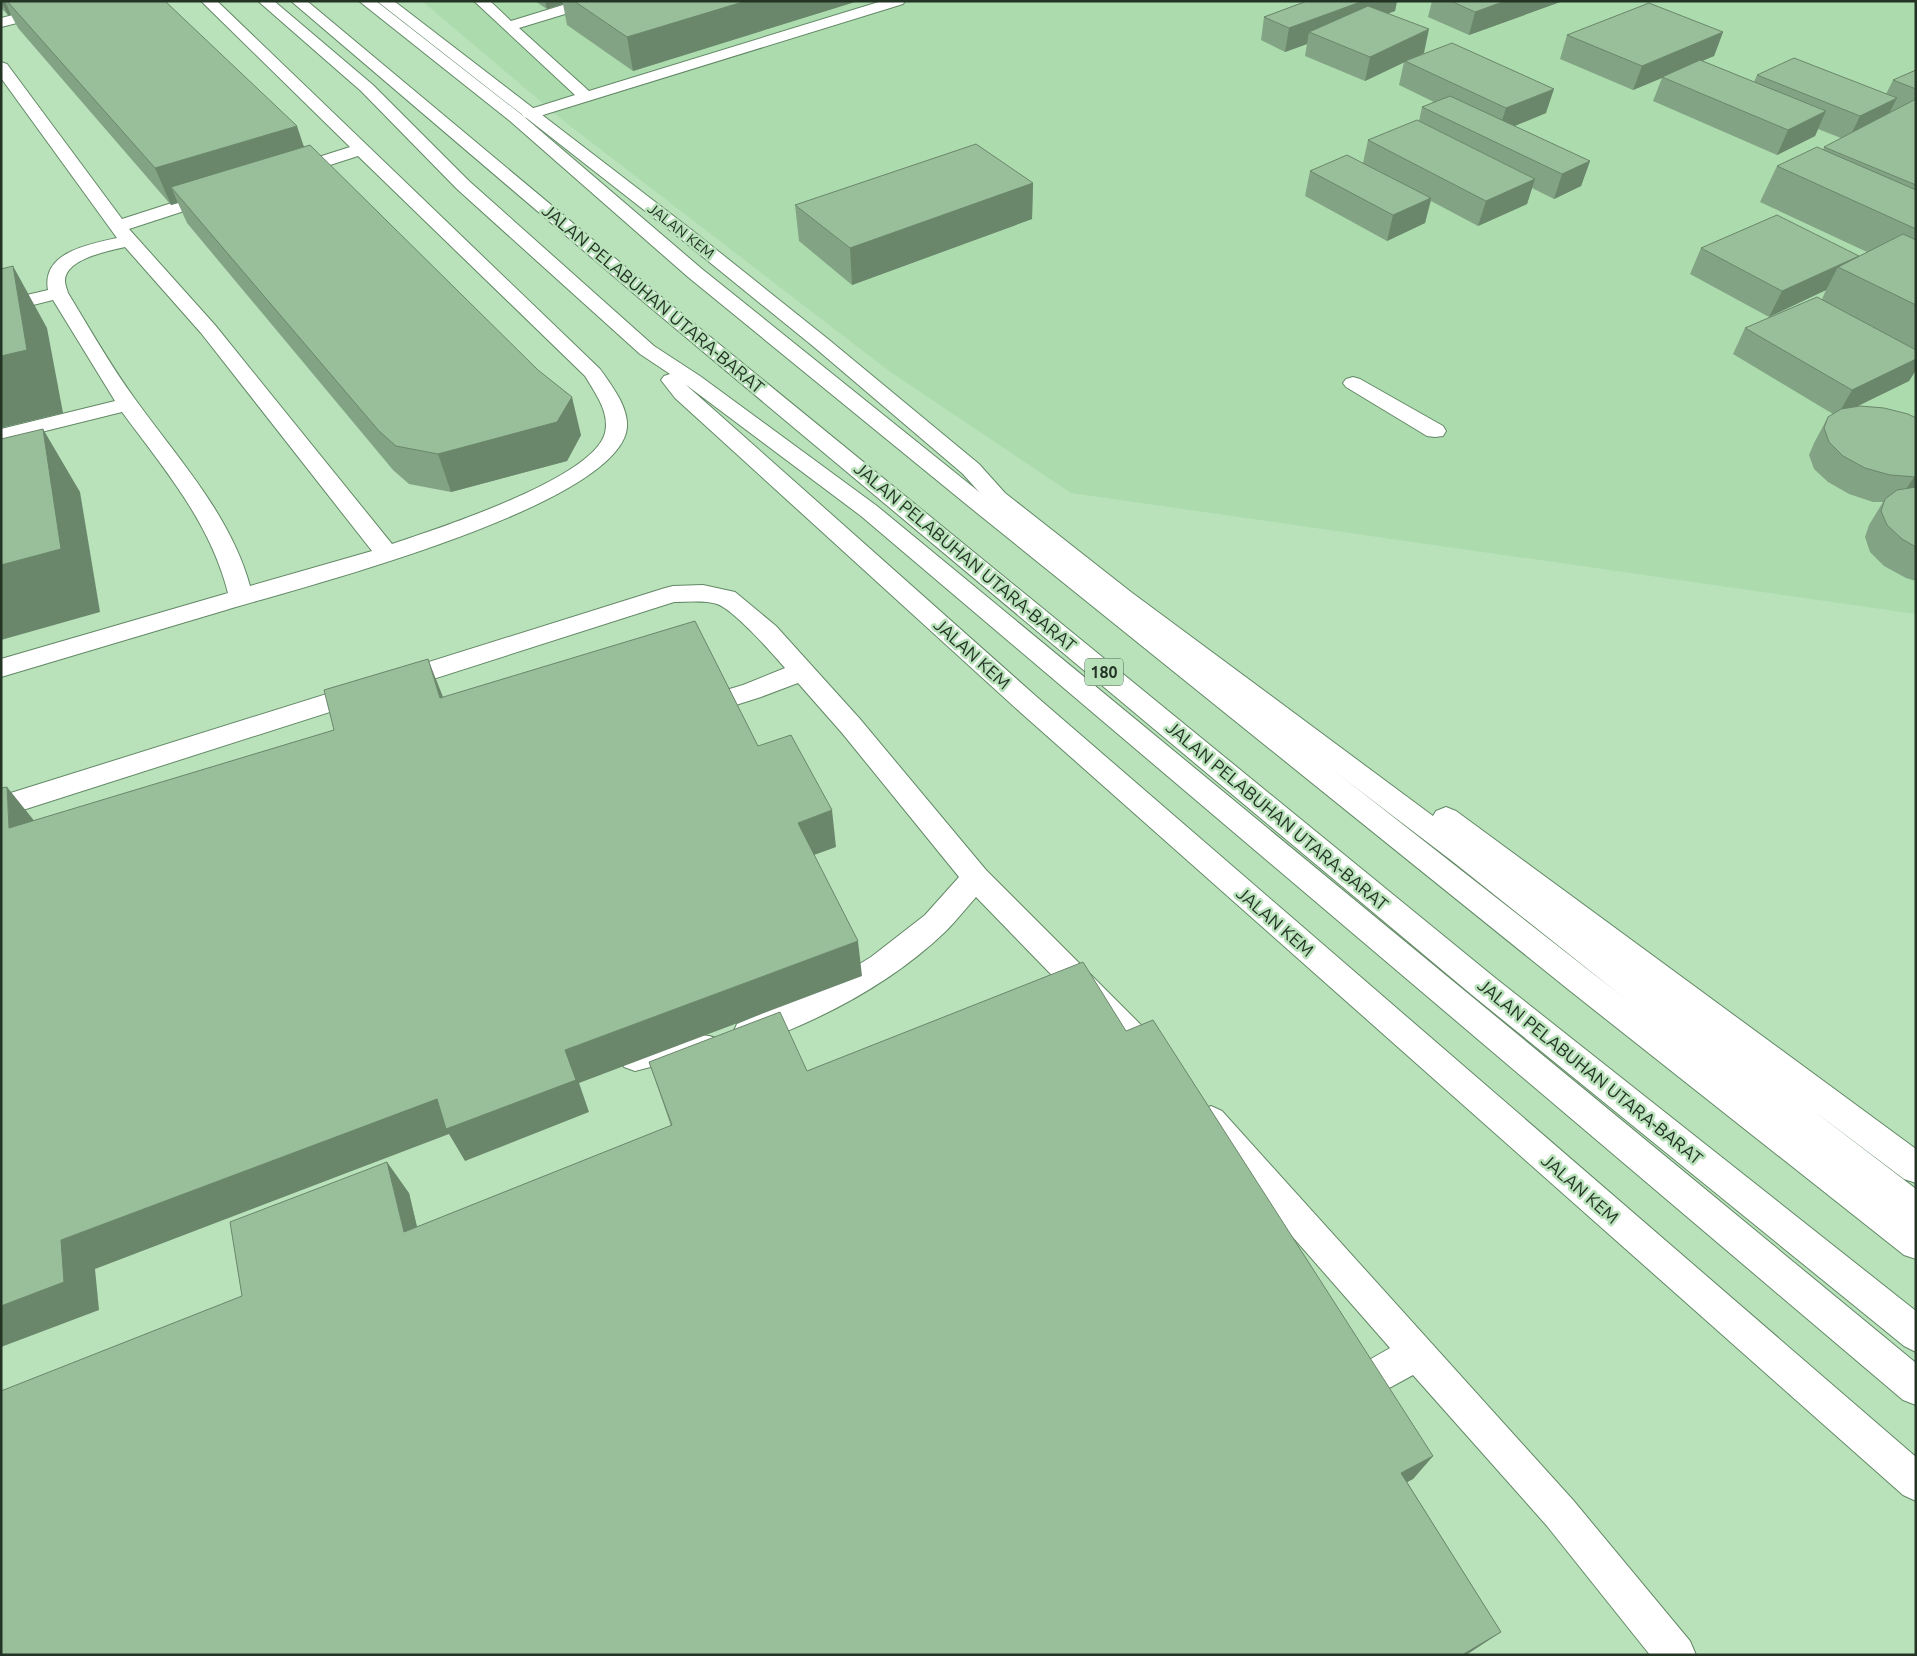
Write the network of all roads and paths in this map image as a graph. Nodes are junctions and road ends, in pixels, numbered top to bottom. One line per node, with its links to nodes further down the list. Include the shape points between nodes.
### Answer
1 (88, 1): 10 (street)
2 (208, 1): 15 (street)
3 (265, 1): 21 (street, JALAN KEM, via 367,88 463,186)
4 (298, 1): 40 (street, JALAN PELABUHAN UTARA-BARAT / 180, via 659,305 1482,986)
5 (366, 1): 39 (street, via 516,118 695,273 985,508 1587,987)
6 (384, 1): 14 (street, JALAN KEM)
7 (481, 1): 11 (street)
8 (594, 1): 11 (street)
9 (898, 1): 13 (street)
10 (1, 24)
11 (508, 26): 13 (street)
12 (1, 67): 18 (street)
13 (586, 96): 14 (street)
14 (530, 114): 26 (street, JALAN KEM, via 702,247)
15 (362, 149): 16 (street); 27 (street, via 593,373 616,412 615,435 600,457 579,474 545,494)
16 (278, 176)
17 (231, 190): 18 (street)
18 (124, 233): 19 (street, via 60,266 54,284); 27 (street, via 208,329)
19 (58, 293): 20 (street); 23 (street)
20 (1, 307)
21 (647, 350): 42 (street, JALAN KEM, via 693,380 869,511); 44 (street, JALAN KEM, via 682,394 1029,705)
22 (1353, 383): 24 (street)
23 (127, 404): 25 (street); 28 (street, via 207,510 236,572)
24 (1435, 431)
25 (1, 436)
26 (971, 469): 37 (street, JALAN KEM, via 1018,499); 38 (street, JALAN KEM, via 997,498 1122,598 1462,853)
27 (387, 554): 28 (street)
28 (241, 597): 29 (street)
29 (1, 668)
30 (802, 671): 31 (street); 32 (street, via 767,632 727,598 703,593 673,594); 33 (street)
31 (676, 715)
32 (1, 807)
33 (976, 878): 34 (street, via 935,923 881,966 826,1000); 41 (street, via 1182,1088)
34 (710, 1049): 35 (street, via 666,1049); 36 (street, via 737,1068)
35 (608, 1063)
36 (741, 1077)
37 (1916, 1168)
38 (1916, 1210)
39 (1916, 1242)
40 (1916, 1334)
41 (1417, 1352): 43 (street); 45 (street, via 1560,1513)
42 (1916, 1387)
43 (1322, 1408)
44 (1916, 1482)
45 (1676, 1655)

